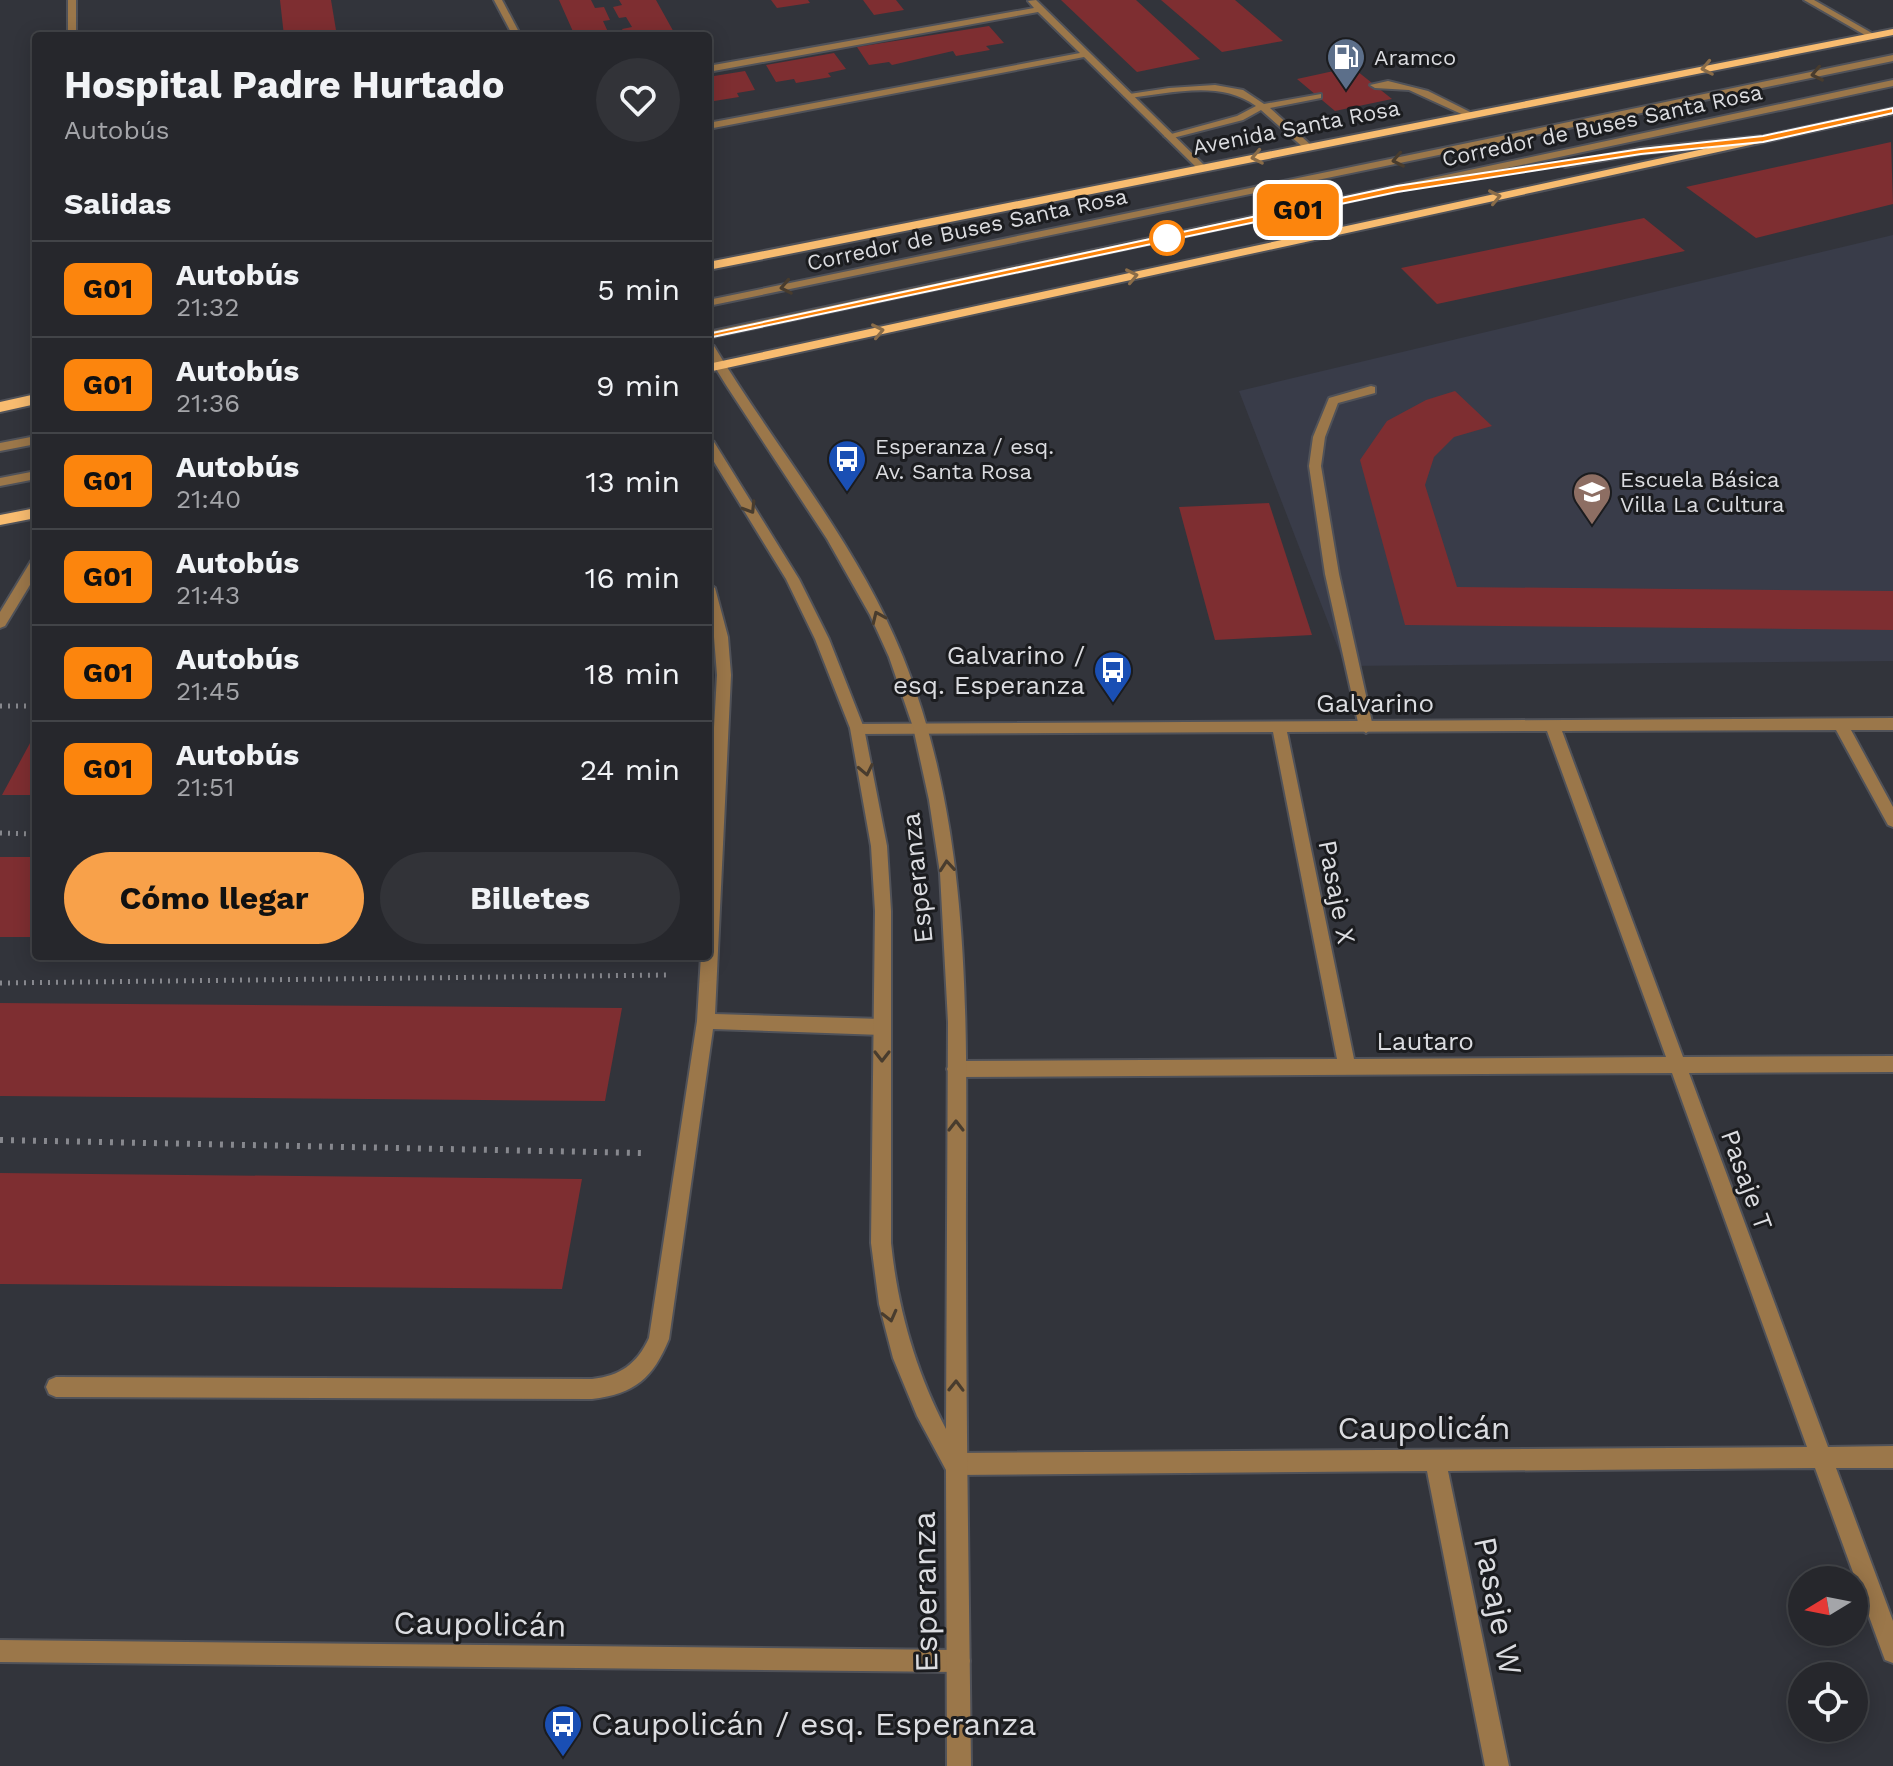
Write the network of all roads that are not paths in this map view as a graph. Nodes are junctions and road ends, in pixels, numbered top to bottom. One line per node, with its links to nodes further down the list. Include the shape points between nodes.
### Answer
1 (72, 0): 6 (street)
2 (498, 0): 7 (street)
3 (1030, 0): 5 (street)
4 (1808, 0): 9 (street)
5 (1040, 9): 10 (street); 12 (street)
6 (72, 32)
7 (515, 32)
8 (1893, 32): 9 (main road, Avenida Santa Rosa)
9 (1873, 36): 19 (main road, Avenida Santa Rosa, one-way to 19)
10 (1086, 54): 15 (street); 20 (street)
11 (1893, 58): 27 (street, Corredor de Buses Santa Rosa, one-way to 27)
12 (712, 68)
13 (1893, 83): 25 (street, Corredor de Buses Santa Rosa)
14 (1375, 85): 19 (street, via 1412,88)
15 (1128, 95): 17 (street, via 1222,88 1247,95); 21 (street)
16 (1318, 96): 17 (street)
17 (1261, 107): 21 (street, via 1240,118); 23 (street)
18 (1893, 111): 22 (main road)
19 (1471, 115): 23 (main road, Avenida Santa Rosa)
20 (712, 125)
21 (1169, 136): 24 (street)
22 (1763, 139): 25 (street, via 1641,151); 29 (main road, one-way to 22)
23 (1308, 147): 24 (main road, Avenida Santa Rosa, one-way to 24)
24 (1202, 168): 26 (main road, Avenida Santa Rosa)
25 (1397, 189): 28 (street, Corredor de Buses Santa Rosa)
26 (712, 265)
27 (712, 302)
28 (712, 334)
29 (714, 367): 49 (street, Esperanza, one-way to 29, via 897,659 845,554)
30 (1371, 390): 47 (street, via 1333,401 1315,466 1332,574)
31 (32, 400): 32 (main road)
32 (0, 407)
33 (32, 441): 34 (street)
34 (0, 447)
35 (712, 449): 48 (street, Esperanza, one-way to 48, via 792,579)
36 (32, 476): 37 (street)
37 (0, 482)
38 (32, 514): 39 (main road)
39 (0, 520)
40 (32, 571): 42 (street)
41 (712, 603): 51 (street, via 724,675)
42 (0, 623)
43 (1893, 724): 44 (street, Galvarino)
44 (1841, 725): 45 (street, Galvarino); 50 (street)
45 (1553, 726): 47 (street, Galvarino); 56 (street, Pasaje T)
46 (1279, 727): 47 (street, Galvarino); 49 (street, Galvarino); 57 (street, Pasaje X)
47 (1366, 727)
48 (857, 728): 49 (street, Galvarino); 54 (street, Esperanza, one-way to 54, via 879,846)
49 (919, 728): 58 (street, Esperanza, one-way to 49, via 947,858)
50 (1893, 821)
51 (712, 915)
52 (710, 960): 53 (street)
53 (706, 1021): 54 (street); 59 (street, via 659,1339 646,1365 624,1384 592,1389)
54 (882, 1027): 63 (street, Esperanza, one-way to 63, via 885,1295 921,1407)
55 (1893, 1064): 56 (street, Lautaro)
56 (1678, 1066): 57 (street, Lautaro); 60 (street, Pasaje T)
57 (1347, 1067): 58 (street, Lautaro)
58 (956, 1069): 63 (street, Esperanza, one-way to 58)
59 (56, 1387)
60 (1821, 1457): 61 (street, Caupolicán); 62 (street, Caupolicán); 65 (street, Pasaje T)
61 (1893, 1457)
62 (1435, 1460): 63 (street, Caupolicán); 68 (street, Pasaje W)
63 (955, 1464): 66 (street, Esperanza)
64 (0, 1651): 66 (street, Caupolicán)
65 (1893, 1652)
66 (959, 1661): 67 (street, Esperanza)
67 (959, 1766)
68 (1497, 1766)

